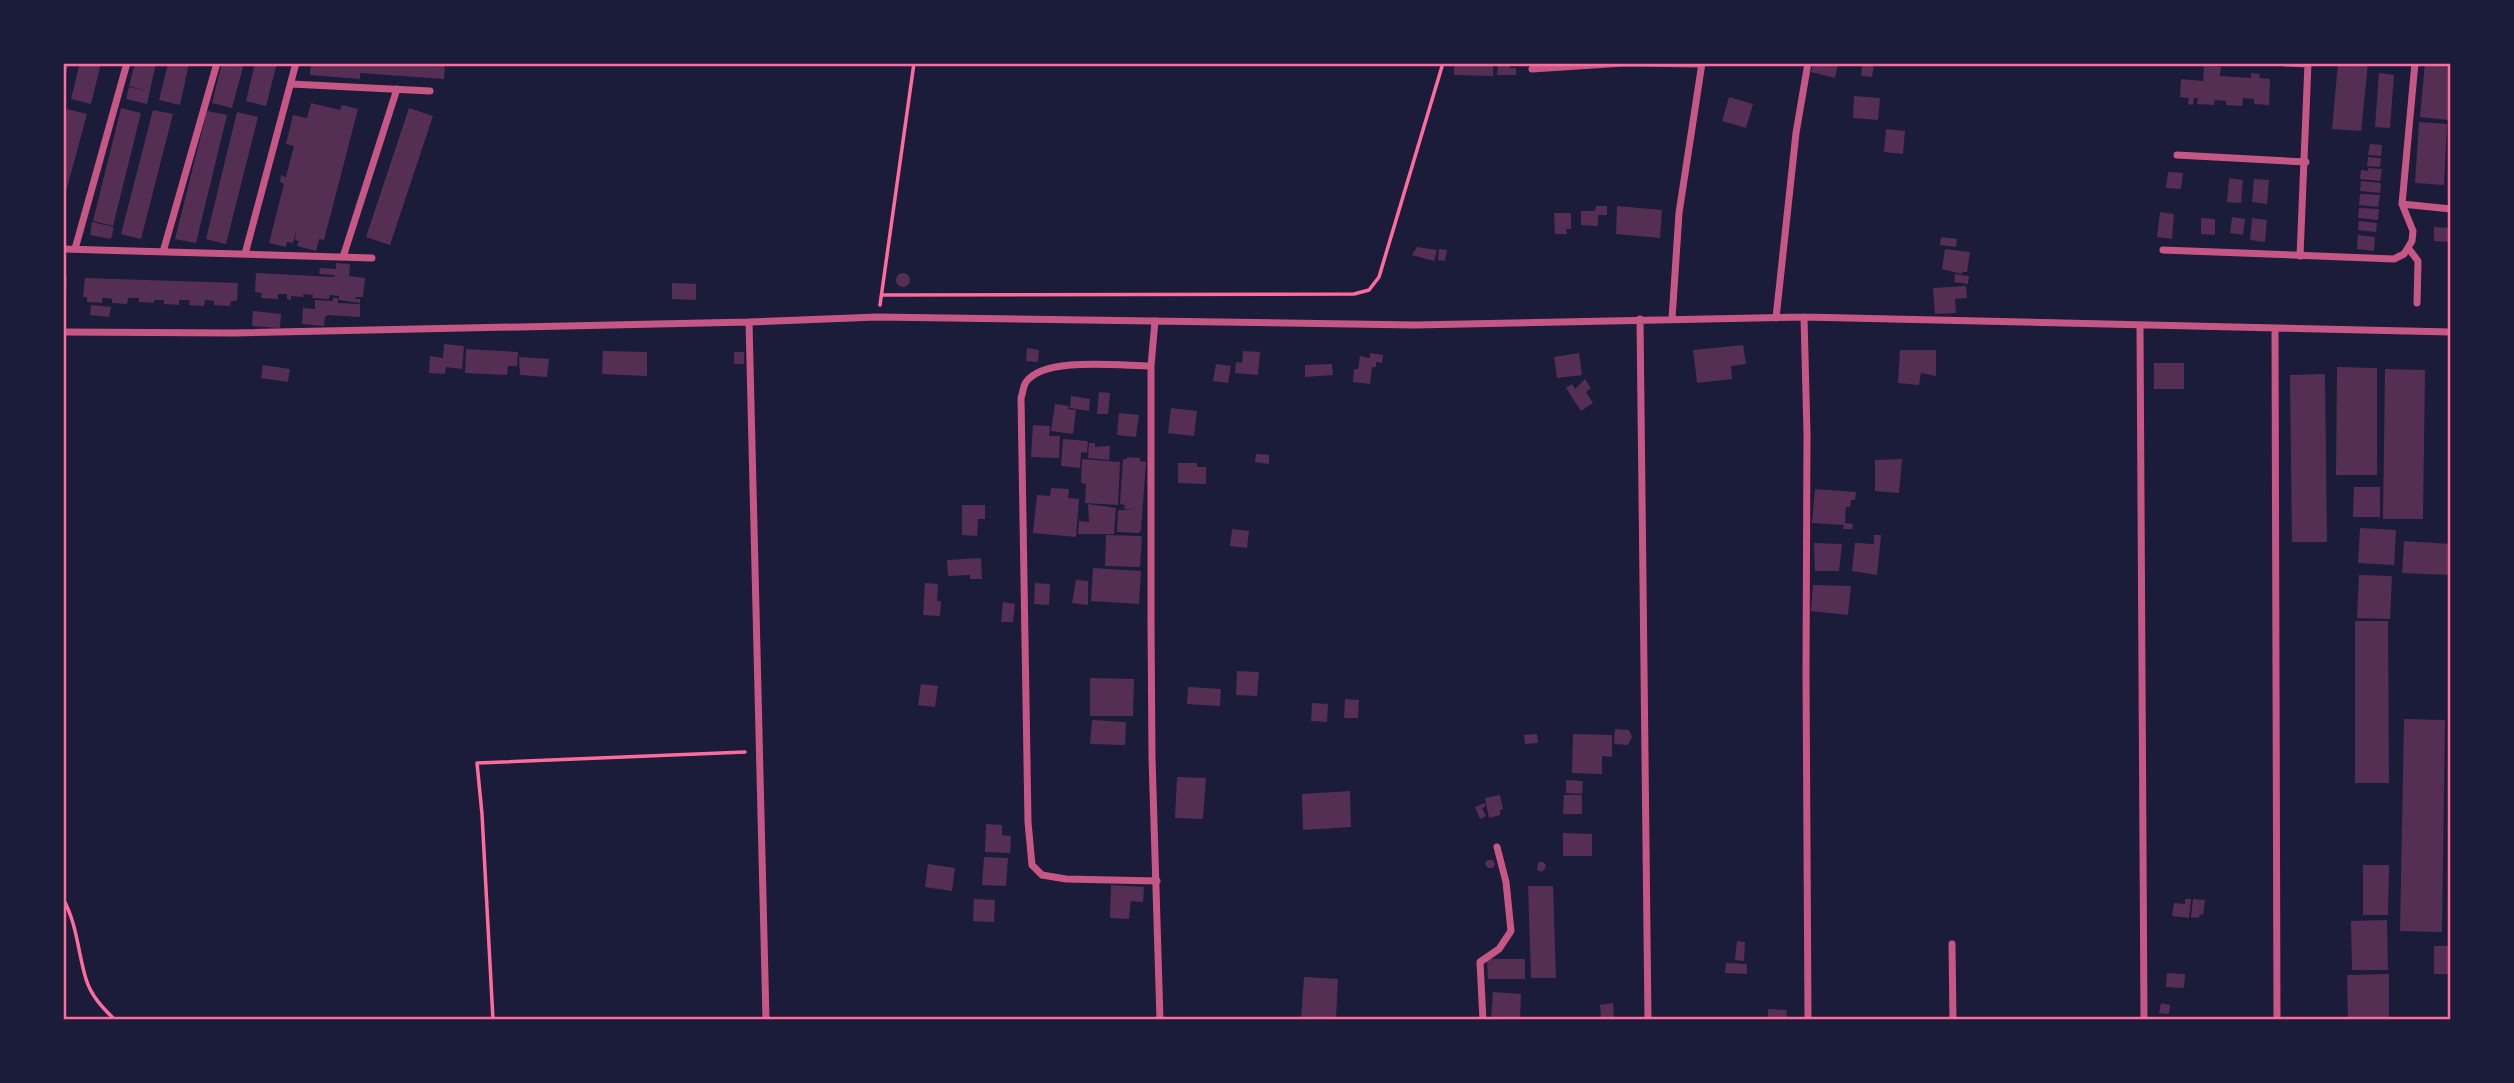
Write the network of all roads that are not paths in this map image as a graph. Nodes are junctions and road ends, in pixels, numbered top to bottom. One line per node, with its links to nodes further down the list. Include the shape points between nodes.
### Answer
1 (127, 63): 19 (street)
2 (217, 63): 22 (street)
3 (296, 63): 11 (street)
4 (1624, 63): 8 (street); 10 (street)
5 (1808, 63): 29 (street)
6 (2286, 63): 9 (street)
7 (2415, 63): 16 (street)
8 (1702, 64): 31 (street, via 1679,212)
9 (2308, 64): 15 (street)
10 (1532, 69)
11 (291, 83): 12 (street); 23 (street)
12 (397, 89): 13 (street); 25 (street)
13 (429, 90)
14 (2177, 155): 15 (street)
15 (2306, 162): 24 (street)
16 (2403, 204): 17 (street); 20 (street, via 2413,231)
17 (2451, 209)
18 (63, 249): 19 (street)
19 (75, 249): 22 (street)
20 (2409, 249): 24 (street, via 2393,259); 27 (street, via 2418,261)
21 (2163, 250): 24 (street)
22 (163, 252): 23 (street)
23 (244, 254): 25 (street)
24 (2300, 256)
25 (343, 257): 26 (street)
26 (372, 258)
27 (2417, 303)
28 (1804, 317): 29 (street); 34 (street); 46 (street)
29 (1776, 318): 31 (street)
30 (1640, 319): 31 (street); 32 (street, via 1415,325); 45 (street)
31 (1672, 319)
32 (1156, 321): 33 (street, via 877,317); 38 (street)
33 (749, 322): 36 (street, via 235,333); 42 (street)
34 (2140, 327): 35 (street); 48 (street)
35 (2275, 329): 37 (street); 49 (street)
36 (63, 332)
37 (2451, 332)
38 (1151, 366): 40 (street); 40 (street, via 1062,365 1036,373 1025,383 1021,398 1031,865 1042,875 1066,879)
39 (1497, 847): 44 (street, via 1511,931 1499,949 1480,962)
40 (1157, 881): 43 (street)
41 (1952, 944): 47 (street)
42 (766, 1020)
43 (1160, 1020)
44 (1483, 1020)
45 (1648, 1020)
46 (1808, 1020)
47 (1953, 1020)
48 (2144, 1020)
49 (2277, 1020)

